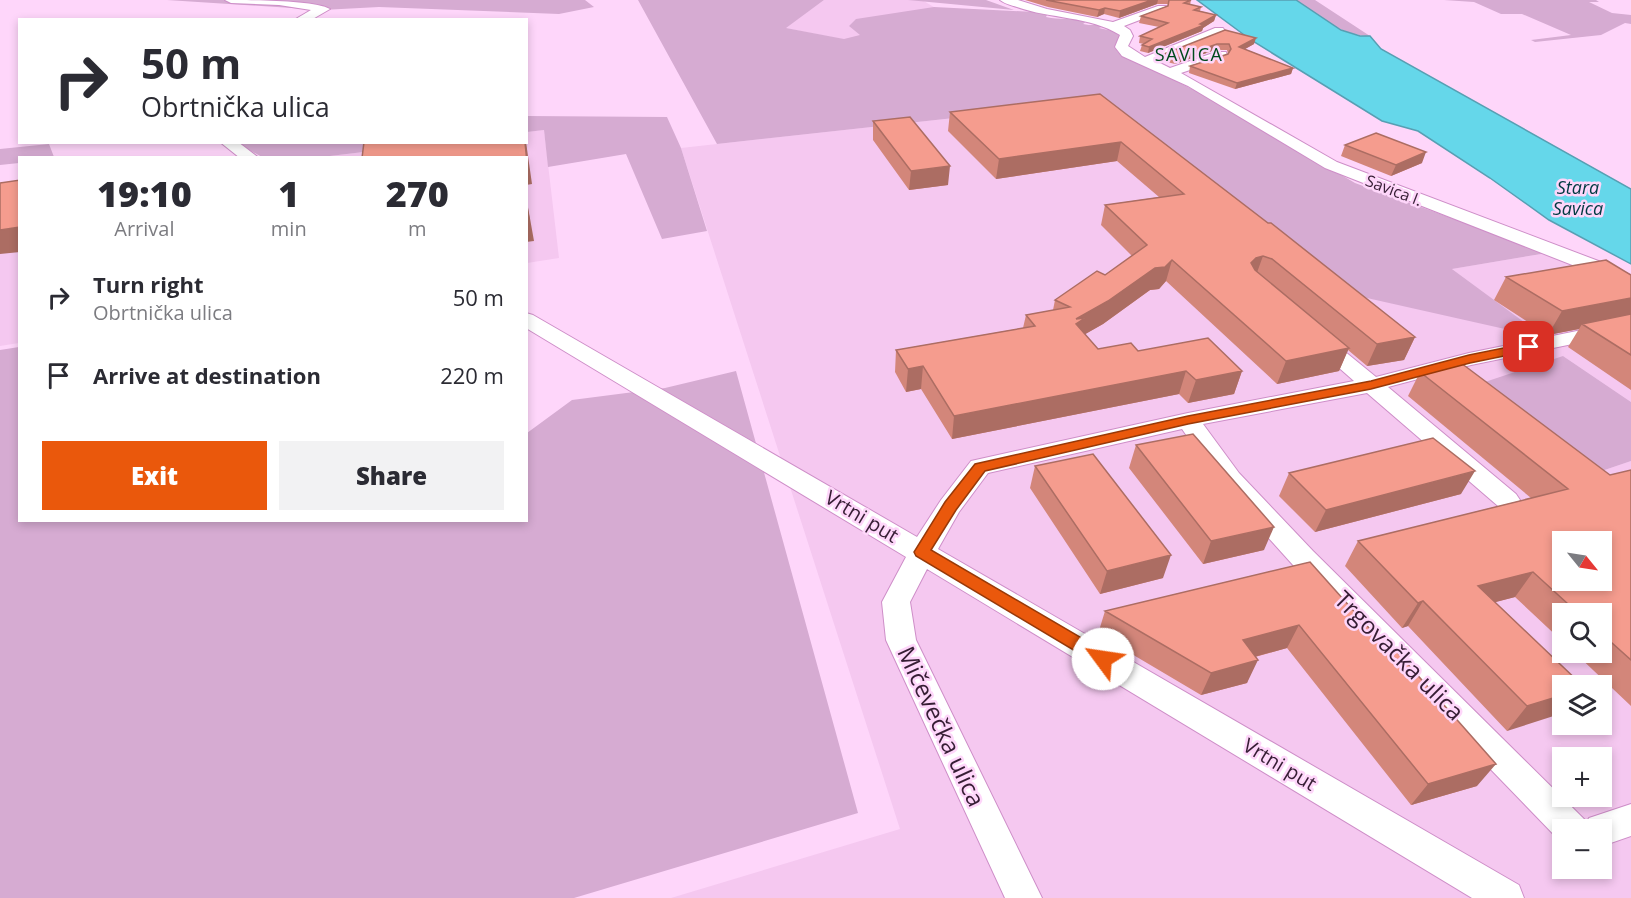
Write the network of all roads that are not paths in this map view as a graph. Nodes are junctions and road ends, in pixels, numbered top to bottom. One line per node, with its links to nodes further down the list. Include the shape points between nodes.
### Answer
1 (231, 0): 6 (street, via 324,9)
2 (1006, 0): 4 (street)
3 (1038, 0): 4 (street)
4 (1023, 5): 7 (street)
5 (1162, 8): 7 (street)
6 (304, 18)
7 (1113, 26): 10 (street, Savica I., via 1126,33 1122,49)
8 (1219, 31): 10 (street)
9 (1221, 55): 11 (street)
10 (1146, 61): 11 (street, Savica I.)
11 (1170, 72): 14 (street, Savica I., via 1331,165)
12 (230, 144): 13 (street)
13 (248, 156)
14 (1631, 282)
15 (528, 320): 21 (street, Vrtni put)
16 (1300, 324): 18 (street)
17 (1631, 326): 18 (street, Mičevečka ulica, via 1469,359)
18 (1371, 385): 19 (street, Mičevečka ulica); 20 (street)
19 (1188, 420): 21 (street, Mičevečka ulica, via 980,467); 22 (street, Trgovačka ulica, via 1230,479)
20 (1508, 500)
21 (922, 552): 25 (street, Mičevečka ulica, via 896,602 901,640); 26 (street, Vrtni put)
22 (1561, 819)
23 (1631, 820): 24 (street)
24 (1612, 826)
25 (1024, 898)
26 (1506, 898)

